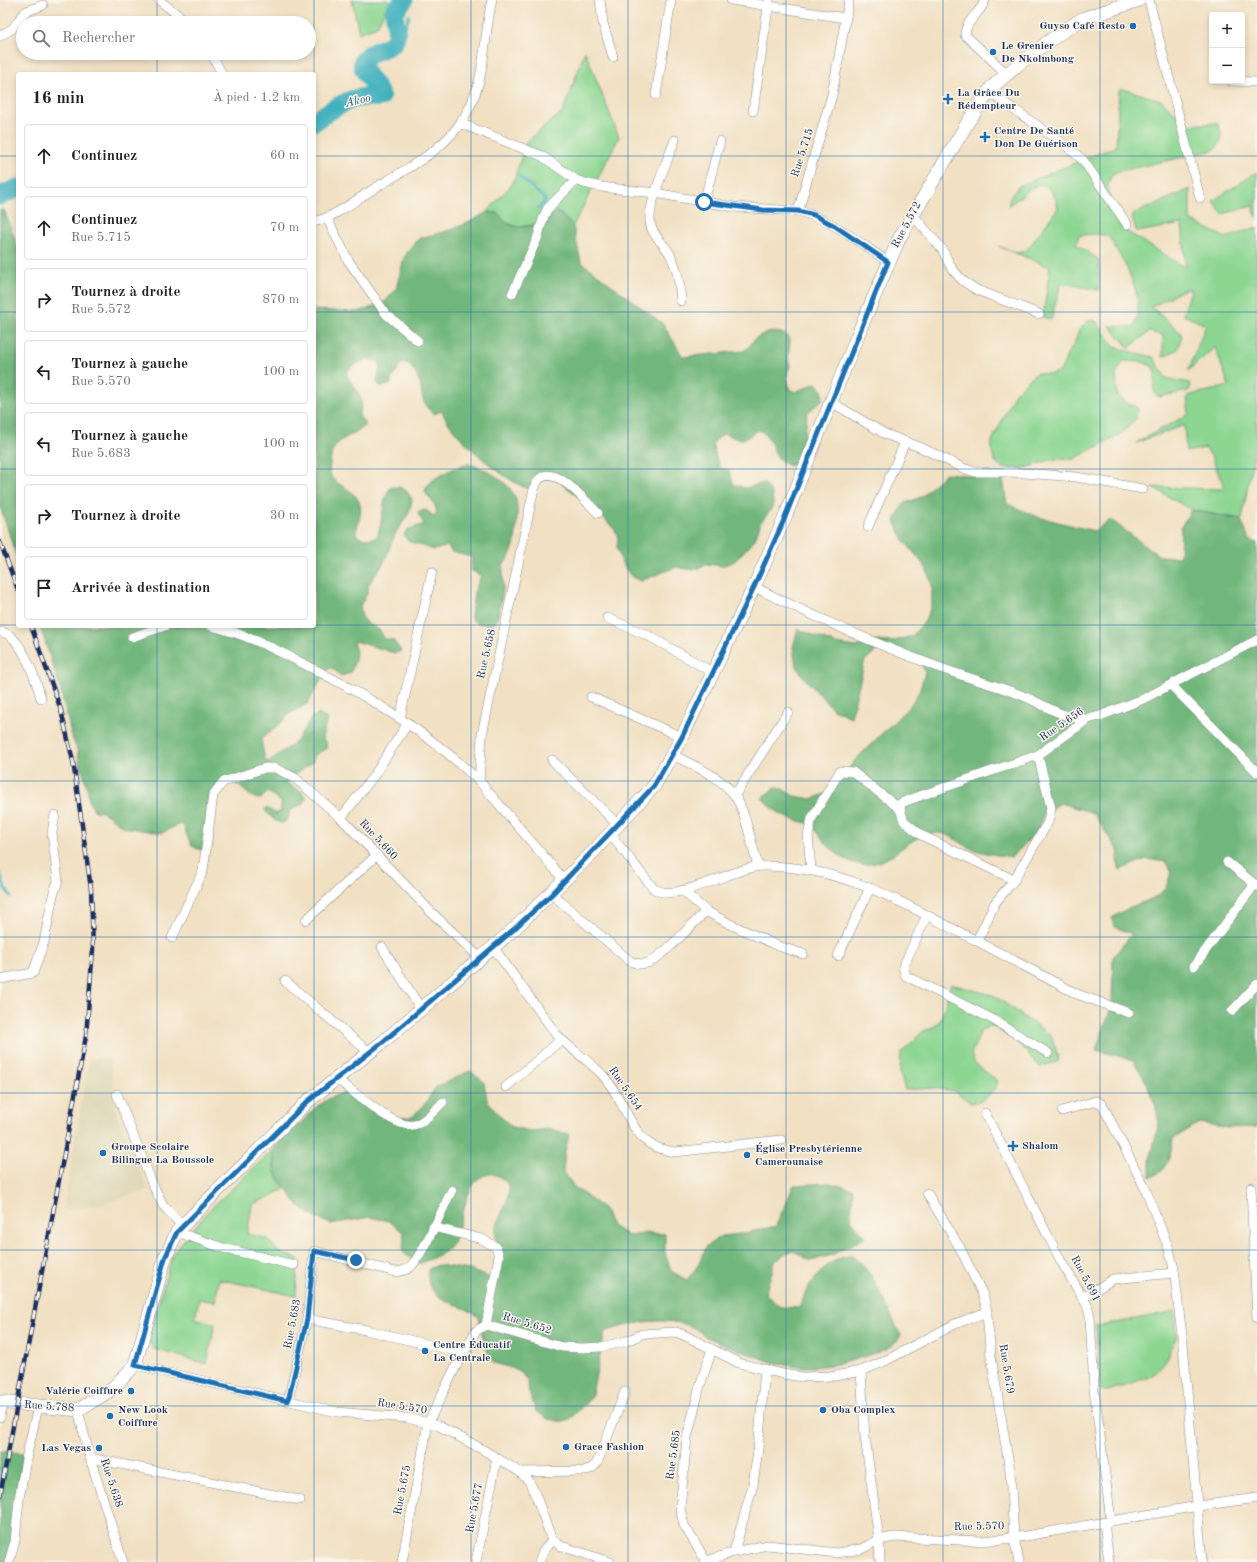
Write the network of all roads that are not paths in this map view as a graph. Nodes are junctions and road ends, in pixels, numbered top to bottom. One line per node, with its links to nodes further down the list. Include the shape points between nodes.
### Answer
1 (159, 0): 14 (street)
2 (492, 0): 27 (street, via 481,73)
3 (600, 0): 18 (street, via 603,23)
4 (671, 0): 25 (street)
5 (731, 0): 10 (street)
6 (849, 0): 15 (street, Rue 5.715)
7 (984, 0): 21 (street, via 965,29 965,35)
8 (1139, 0): 12 (street, Rue 5.572)
9 (1149, 0): 32 (street)
10 (769, 3): 15 (street); 26 (street)
11 (43, 4): 13 (street)
12 (1114, 4): 21 (street, Rue 5.572, via 1082,19 1056,36)
13 (22, 16)
14 (179, 16)
15 (846, 18): 34 (street, Rue 5.715, via 832,95)
16 (16, 24): 17 (street)
17 (0, 36)
18 (613, 57)
19 (215, 60): 20 (street)
20 (221, 72)
21 (1007, 74): 24 (street, Rue 5.572)
22 (1245, 82): 23 (street)
23 (1257, 82)
24 (989, 92): 35 (street, Rue 5.572); 38 (street, via 1083,160)
25 (656, 95)
26 (753, 110)
27 (462, 124): 30 (street, via 542,156); 36 (street, via 445,143 421,161)
28 (675, 140): 31 (street)
29 (720, 141): 33 (street)
30 (576, 180): 31 (street, via 602,187); 40 (street, via 548,208)
31 (655, 193): 33 (street); 41 (street, via 650,222 652,229 671,255)
32 (1200, 198)
33 (704, 202): 34 (street, via 741,208)
34 (798, 211): 39 (street, via 814,215 835,226)
35 (912, 214): 39 (street, Rue 5.572); 42 (street, via 942,249 952,269 963,281 978,290)
36 (327, 218): 37 (street); 43 (street, via 348,260 386,314)
37 (316, 221)
38 (1127, 224)
39 (888, 262): 44 (street, Rue 5.572)
40 (512, 294)
41 (682, 301)
42 (1039, 314)
43 (418, 340)
44 (831, 402): 45 (street, via 880,431); 50 (street, Rue 5.572)
45 (905, 442): 46 (street, via 975,472 1076,477); 48 (street)
46 (1143, 489)
47 (598, 513): 70 (street, Rue 5.658, via 561,478 551,474 538,481 533,493 482,735)
48 (868, 527)
49 (432, 572): 62 (street)
50 (754, 587): 57 (street, Rue 5.572); 63 (street, via 881,644 952,672 1019,694 1068,716)
51 (607, 618): 57 (street, via 649,636)
52 (159, 628): 55 (street)
53 (220, 628): 62 (street, via 285,654 336,680)
54 (0, 632): 60 (street, via 17,641)
55 (132, 637)
56 (1257, 640): 58 (street, Rue 5.656)
57 (712, 672): 65 (street, Rue 5.572)
58 (1171, 685): 63 (street, Rue 5.656, via 1143,699); 69 (street)
59 (591, 697): 65 (street)
60 (41, 698)
61 (788, 712): 71 (street)
62 (400, 718): 64 (street)
63 (1088, 719): 67 (street, Rue 5.656)
64 (408, 723): 70 (street, via 444,749); 74 (street, Rue 5.660, via 375,774)
65 (682, 737): 66 (street, Rue 5.572)
66 (671, 754): 71 (street, via 720,781); 75 (street, Rue 5.572, via 654,786)
67 (1038, 755): 72 (street, Rue 5.656, via 901,803); 80 (street, via 1051,808 1048,822)
68 (552, 760): 75 (street)
69 (1257, 772)
70 (479, 781): 81 (street)
71 (735, 796): 78 (street)
72 (900, 809): 79 (street, via 853,772 840,771 812,818 808,836); 80 (street, via 904,821 921,835)
73 (55, 815): 97 (street, via 52,833 58,881 44,942 33,973)
74 (341, 818): 76 (street, Rue 5.660); 89 (street, via 295,778 275,768 265,768 223,782 213,795 203,871)
75 (614, 830): 81 (street, Rue 5.572); 84 (street, via 654,888 666,893)
76 (377, 855): 88 (street); 95 (street, Rue 5.660, via 430,911)
77 (1227, 862): 82 (street)
78 (758, 866): 79 (street); 84 (street)
79 (811, 869): 83 (street)
80 (1014, 880): 90 (street, via 994,903)
81 (565, 881): 85 (street, Rue 5.572)
82 (1256, 885): 96 (street)
83 (870, 888): 87 (street); 94 (street)
84 (682, 890): 86 (street)
85 (552, 894): 86 (street, via 630,961 637,964 647,963 659,956); 92 (street, Rue 5.572)
86 (706, 911): 93 (street, via 778,946)
87 (927, 915): 90 (street); 105 (street, via 903,968 906,976 992,1019)
88 (306, 920)
89 (172, 938)
90 (977, 941): 102 (street, via 1077,994)
91 (382, 947): 100 (street)
92 (493, 947): 95 (street, Rue 5.572); 103 (street, Rue 5.654)
93 (803, 954)
94 (838, 956)
95 (480, 958): 100 (street, Rue 5.572)
96 (1194, 966)
97 (0, 979)
98 (285, 981): 104 (street)
99 (1257, 984): 101 (street)
100 (421, 1009): 104 (street, Rue 5.572)
101 (1232, 1011)
102 (1129, 1013)
103 (561, 1040): 107 (street); 112 (street, Rue 5.654, via 595,1067 608,1081 646,1142 659,1149 675,1152)
104 (370, 1053): 106 (street, Rue 5.572)
105 (1048, 1053)
106 (336, 1079): 109 (street, via 394,1122 408,1126 418,1124); 117 (street, Rue 5.572, via 307,1102)
107 (506, 1087)
108 (117, 1094): 117 (street, via 158,1194)
109 (443, 1102)
110 (1062, 1111): 119 (street, via 1096,1101 1102,1104 1145,1188 1169,1249)
111 (984, 1113): 120 (street, Rue 5.691)
112 (781, 1140)
113 (1251, 1187): 122 (street)
114 (452, 1190): 116 (street)
115 (927, 1192): 121 (street, Rue 5.679, via 960,1248 982,1293)
116 (433, 1227): 123 (street, Rue 5.683, via 415,1260 404,1271 396,1272 314,1251); 124 (street, via 482,1239 496,1247 500,1256)
117 (180, 1229): 118 (street, via 223,1248); 127 (street, Rue 5.572, via 171,1244 159,1279)
118 (294, 1265)
119 (1174, 1273): 120 (street, via 1113,1279); 142 (street)
120 (1083, 1298): 143 (street, Rue 5.691, via 1090,1316 1094,1389)
121 (987, 1312): 129 (street, Rue 5.652, via 955,1324); 144 (street, Rue 5.679, via 991,1356 1010,1471)
122 (1257, 1318)
123 (307, 1319): 126 (street); 131 (street, Rue 5.683)
124 (486, 1326): 125 (street, Rue 5.652, via 562,1347 582,1348 602,1347 627,1341 642,1334 676,1332); 126 (street, Rue 5.652, via 476,1331)
125 (712, 1349): 128 (street, Rue 5.652, via 739,1363); 148 (street, Rue 5.685, via 688,1438 680,1508 684,1525)
126 (464, 1353): 136 (street, Rue 5.652)
127 (133, 1367): 131 (street, Rue 5.570); 134 (street, Rue 5.788, via 111,1390)
128 (765, 1369): 129 (street, Rue 5.652, via 802,1377 835,1376); 147 (street, via 753,1484)
129 (861, 1371): 146 (street, via 865,1437)
130 (625, 1392): 139 (street, via 597,1463 592,1468 584,1471)
131 (288, 1401): 136 (street, Rue 5.570, via 337,1412 407,1418)
132 (2, 1402): 133 (street, Rue 5.788); 135 (street)
133 (38, 1407): 134 (street, Rue 5.788); 149 (street, via 27,1454 15,1541)
134 (78, 1410): 137 (street, Rue 5.638)
135 (0, 1417)
136 (428, 1424): 138 (street, Rue 5.570, via 437,1425); 151 (street, Rue 5.675)
137 (90, 1458): 141 (street); 150 (street, Rue 5.638)
138 (497, 1458): 139 (street, Rue 5.570); 152 (street, Rue 5.677)
139 (520, 1472): 145 (street, Rue 5.570, via 529,1481)
140 (1257, 1498): 142 (street, Rue 5.570)
141 (300, 1500)
142 (1198, 1506): 143 (street, Rue 5.570); 158 (street)
143 (1108, 1522): 144 (street, Rue 5.570); 157 (street, Rue 5.691)
144 (1014, 1538): 146 (street, Rue 5.570, via 982,1541 910,1537); 156 (street, Rue 5.679)
145 (552, 1540): 153 (street, via 542,1552); 154 (street, via 561,1546)
146 (879, 1540): 147 (street, Rue 5.570, via 861,1549 836,1554 768,1545); 155 (street)
147 (734, 1552): 148 (street, Rue 5.570)
148 (705, 1561)
149 (9, 1562)
150 (123, 1562)
151 (402, 1562)
152 (476, 1562)
153 (539, 1562)
154 (610, 1562)
155 (880, 1562)
156 (1019, 1562)
157 (1110, 1562)
158 (1202, 1562)

